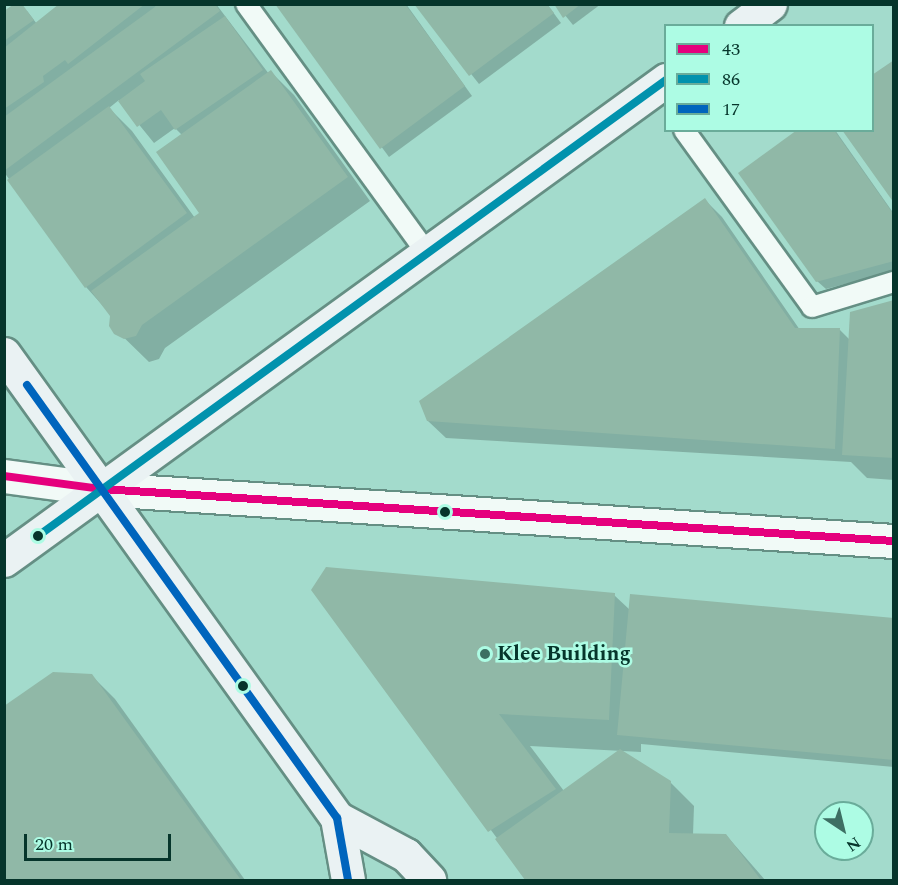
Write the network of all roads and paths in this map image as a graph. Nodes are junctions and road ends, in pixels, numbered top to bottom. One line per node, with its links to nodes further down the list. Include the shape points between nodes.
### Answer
1 (246, 4): 6 (lane)
2 (770, 4): 3 (main road)
3 (744, 24)
4 (662, 92): 6 (main road)
5 (685, 132): 7 (lane, via 812,306)
6 (427, 254): 10 (main road)
7 (894, 282)
8 (4, 354): 10 (main road)
9 (4, 476): 10 (main road)
10 (102, 489): 11 (main road); 12 (main road); 13 (main road)
11 (894, 541)
12 (4, 560)
13 (337, 818): 14 (main road); 15 (main road, via 406,855)
14 (348, 880)
15 (429, 880)

